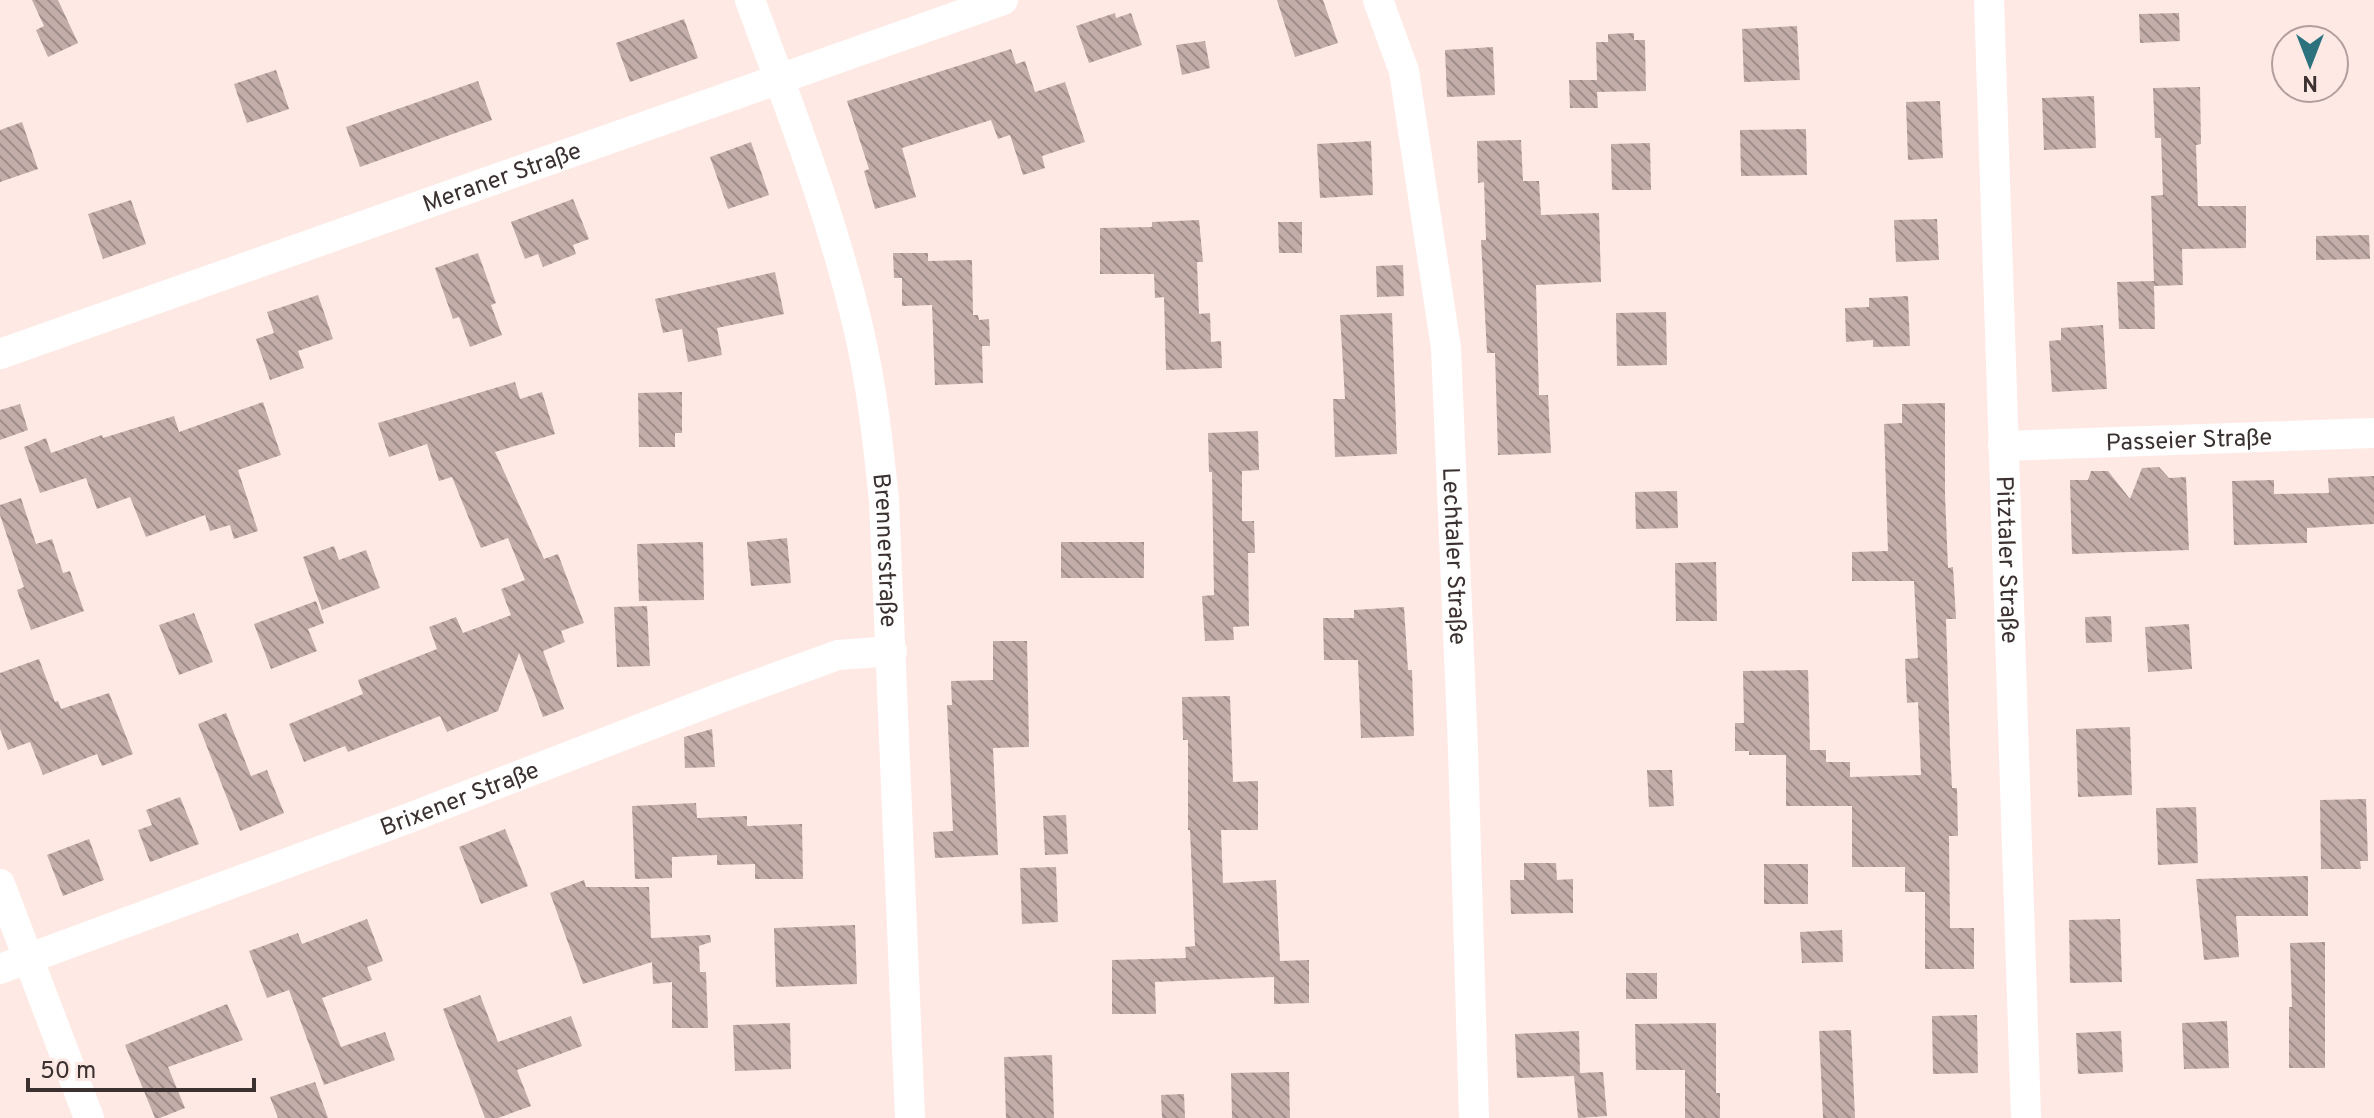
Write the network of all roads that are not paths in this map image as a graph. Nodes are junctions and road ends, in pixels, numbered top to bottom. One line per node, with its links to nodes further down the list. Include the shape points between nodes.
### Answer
1 (750, 0): 5 (street, Brennerstraße)
2 (1003, 0): 5 (street, Meraner Straße)
3 (1378, 0): 14 (street, Lechtaler Straße, via 1404,71 1446,348)
4 (1989, 0): 8 (street, Pitztaler Straße)
5 (779, 78): 6 (street, Meraner Straße); 9 (street, Brennerstraße, via 829,223 869,378 884,500)
6 (0, 354)
7 (2374, 433): 8 (street, Passeier Straße)
8 (2003, 446): 15 (street, Pitztaler Straße)
9 (892, 651): 11 (street, Brixener Straße, via 838,655); 13 (street, Brennerstraße)
10 (0, 884): 11 (street)
11 (14, 964): 12 (street)
12 (89, 1118)
13 (910, 1118)
14 (1474, 1118)
15 (2026, 1118)

